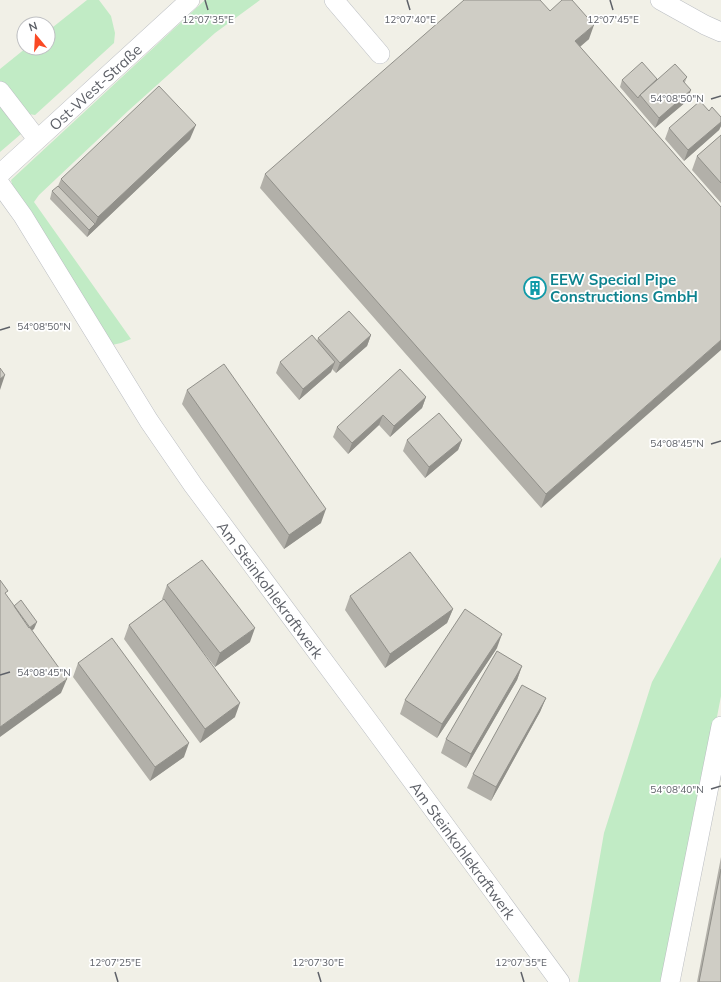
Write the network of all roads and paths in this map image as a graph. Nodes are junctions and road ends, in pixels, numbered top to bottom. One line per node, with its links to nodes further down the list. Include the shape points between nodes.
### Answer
1 (190, 0): 7 (street, Ost-West-Straße)
2 (334, 0): 5 (street)
3 (660, 0): 4 (street)
4 (721, 32)
5 (380, 54)
6 (0, 91): 7 (street)
7 (37, 140): 8 (street, Ost-West-Straße)
8 (0, 174)
9 (0, 184): 11 (street, Am Steinkohlekraftwerk, via 23,216 149,421 193,485)
10 (721, 726): 12 (street)
11 (560, 982)
12 (670, 982)

